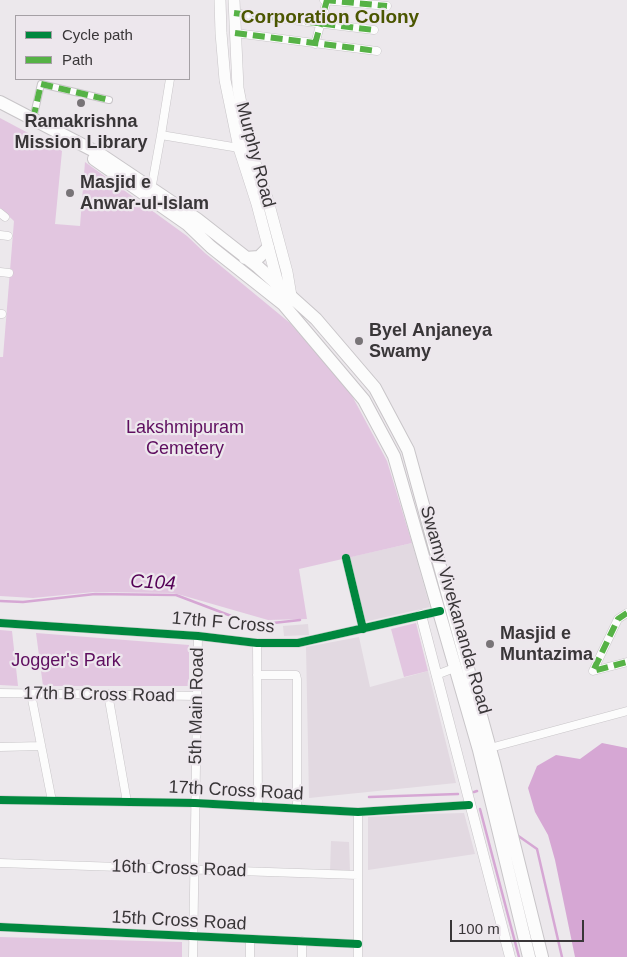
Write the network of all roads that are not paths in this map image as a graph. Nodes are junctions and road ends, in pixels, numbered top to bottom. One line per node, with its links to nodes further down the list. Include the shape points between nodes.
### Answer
1 (220, 0): 17 (main road, Murphy Road, via 224,80)
2 (234, 0): 5 (main road, Murphy Road)
3 (326, 0): 4 (street); 6 (street)
4 (387, 6)
5 (234, 13): 6 (street); 8 (main road, Murphy Road)
6 (320, 24): 7 (street); 9 (street)
7 (374, 30)
8 (235, 33): 9 (street); 25 (main road, Murphy Road, via 238,88 249,145 268,201)
9 (315, 44): 10 (street)
10 (377, 52)
11 (170, 80): 16 (street)
12 (109, 100): 15 (street, via 41,84)
13 (0, 102): 15 (main road, Swamy Vivekananda Road)
14 (0, 112): 18 (main road, Swamy Vivekananda Road)
15 (33, 119): 18 (main road, Swamy Vivekananda Road)
16 (161, 136): 17 (street); 19 (street)
17 (239, 148): 20 (main road, Murphy Road)
18 (86, 150): 19 (main road, Swamy Vivekananda Road)
19 (150, 193): 21 (main road, Swamy Vivekananda Road, via 197,219); 24 (main road, Swamy Vivekananda Road, via 211,247)
20 (268, 248): 21 (main road, via 259,257); 24 (main road, Murphy Road)
21 (245, 258): 24 (main road, Swamy Vivekananda Road)
22 (0, 272): 23 (street)
23 (9, 273)
24 (274, 289): 25 (main road, Swamy Vivekananda Road)
25 (287, 300): 27 (main road, Swamy Vivekananda Road, via 364,400 394,456); 45 (main road, Swamy Vivekananda Road, via 316,319 375,388 408,450)
26 (346, 558): 31 (street)
27 (440, 611): 29 (street, 17th F Cross); 35 (main road, Swamy Vivekananda Road)
28 (627, 613): 34 (street, via 618,619 593,672)
29 (421, 615): 31 (street, 17th F Cross); 37 (street)
30 (0, 623): 32 (street, 17th F Cross)
31 (363, 629): 33 (street, 17th F Cross, via 298,643)
32 (198, 636): 33 (street, 17th F Cross); 41 (street, 5th Main Road)
33 (257, 643): 36 (street)
34 (627, 662)
35 (457, 668): 37 (street); 67 (main road, Swamy Vivekananda Road)
36 (257, 675): 51 (street); 52 (street, via 296,675)
37 (436, 675): 50 (street)
38 (0, 693): 39 (street, 17th B Cross Road)
39 (31, 694): 40 (street, 17th B Cross Road); 43 (street)
40 (108, 694): 41 (street, 17th B Cross Road); 48 (street)
41 (197, 696): 49 (street, 5th Main Road)
42 (627, 711): 45 (street)
43 (41, 746): 44 (street); 47 (street)
44 (0, 747)
45 (490, 748): 68 (main road, Swamy Vivekananda Road)
46 (0, 800): 47 (street, 17th Cross Road)
47 (52, 801): 48 (street, 17th Cross Road)
48 (127, 802): 49 (street, 17th Cross Road)
49 (195, 803): 51 (street, 17th Cross Road); 55 (street, 5th Main Road)
50 (470, 805): 53 (street, 17th Cross Road); 66 (street)
51 (258, 806): 52 (street, 17th Cross Road)
52 (297, 808): 53 (street, 17th Cross Road)
53 (358, 812): 56 (street)
54 (0, 863): 55 (street, 16th Cross Road)
55 (194, 870): 56 (street, 16th Cross Road); 58 (street, 5th Main Road)
56 (358, 874): 61 (street)
57 (0, 928): 58 (street, 15th Cross Road)
58 (194, 936): 59 (street, 15th Cross Road); 62 (street, 5th Main Road)
59 (250, 939): 60 (street, 15th Cross Road); 63 (street)
60 (302, 941): 61 (street, 15th Cross Road); 64 (street)
61 (358, 944): 65 (street)
62 (193, 957)
63 (250, 957)
64 (302, 957)
65 (358, 957)
66 (510, 957)
67 (529, 957)
68 (542, 957)

